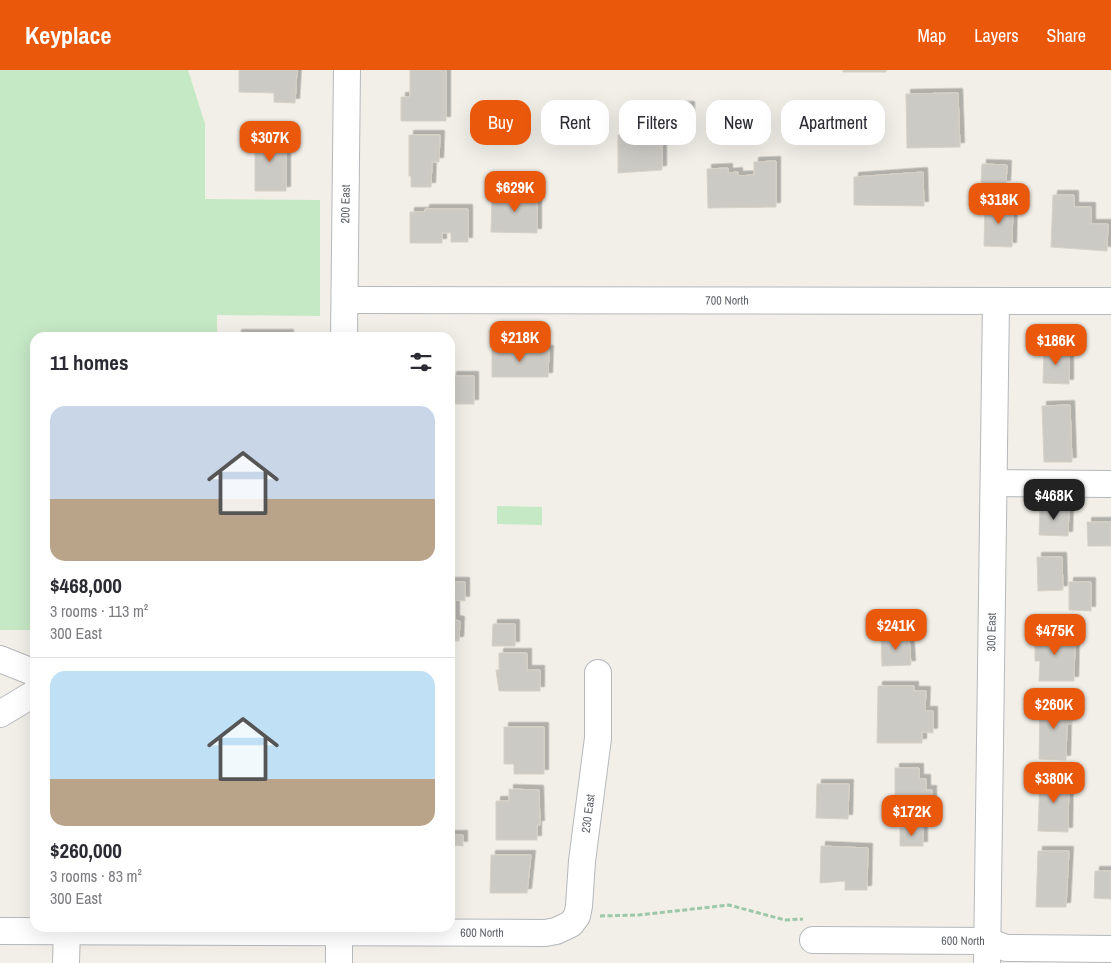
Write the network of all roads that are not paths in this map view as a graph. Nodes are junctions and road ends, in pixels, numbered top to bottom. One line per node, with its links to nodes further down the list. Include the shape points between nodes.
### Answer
1 (347, 70): 2 (street, 200 East)
2 (345, 300): 3 (street, 700 North); 5 (street, 200 East)
3 (996, 301): 4 (street, 700 North); 6 (street, 300 East)
4 (1111, 301)
5 (344, 332)
6 (994, 483): 7 (street); 21 (street, 300 East)
7 (1111, 484)
8 (0, 659): 9 (street)
9 (30, 670)
10 (598, 673): 19 (street, 230 East, via 598,738 577,916 571,924)
11 (30, 696): 12 (street)
12 (0, 714)
13 (0, 930): 14 (street, 600 North)
14 (30, 930)
15 (810, 930): 21 (street, 600 North)
16 (67, 932): 22 (street)
17 (339, 932): 23 (street)
18 (455, 932): 19 (street, 600 North)
19 (545, 933)
20 (1111, 949): 21 (street, 600 North, via 1006,948)
21 (988, 952)
22 (66, 963)
23 (339, 963)

